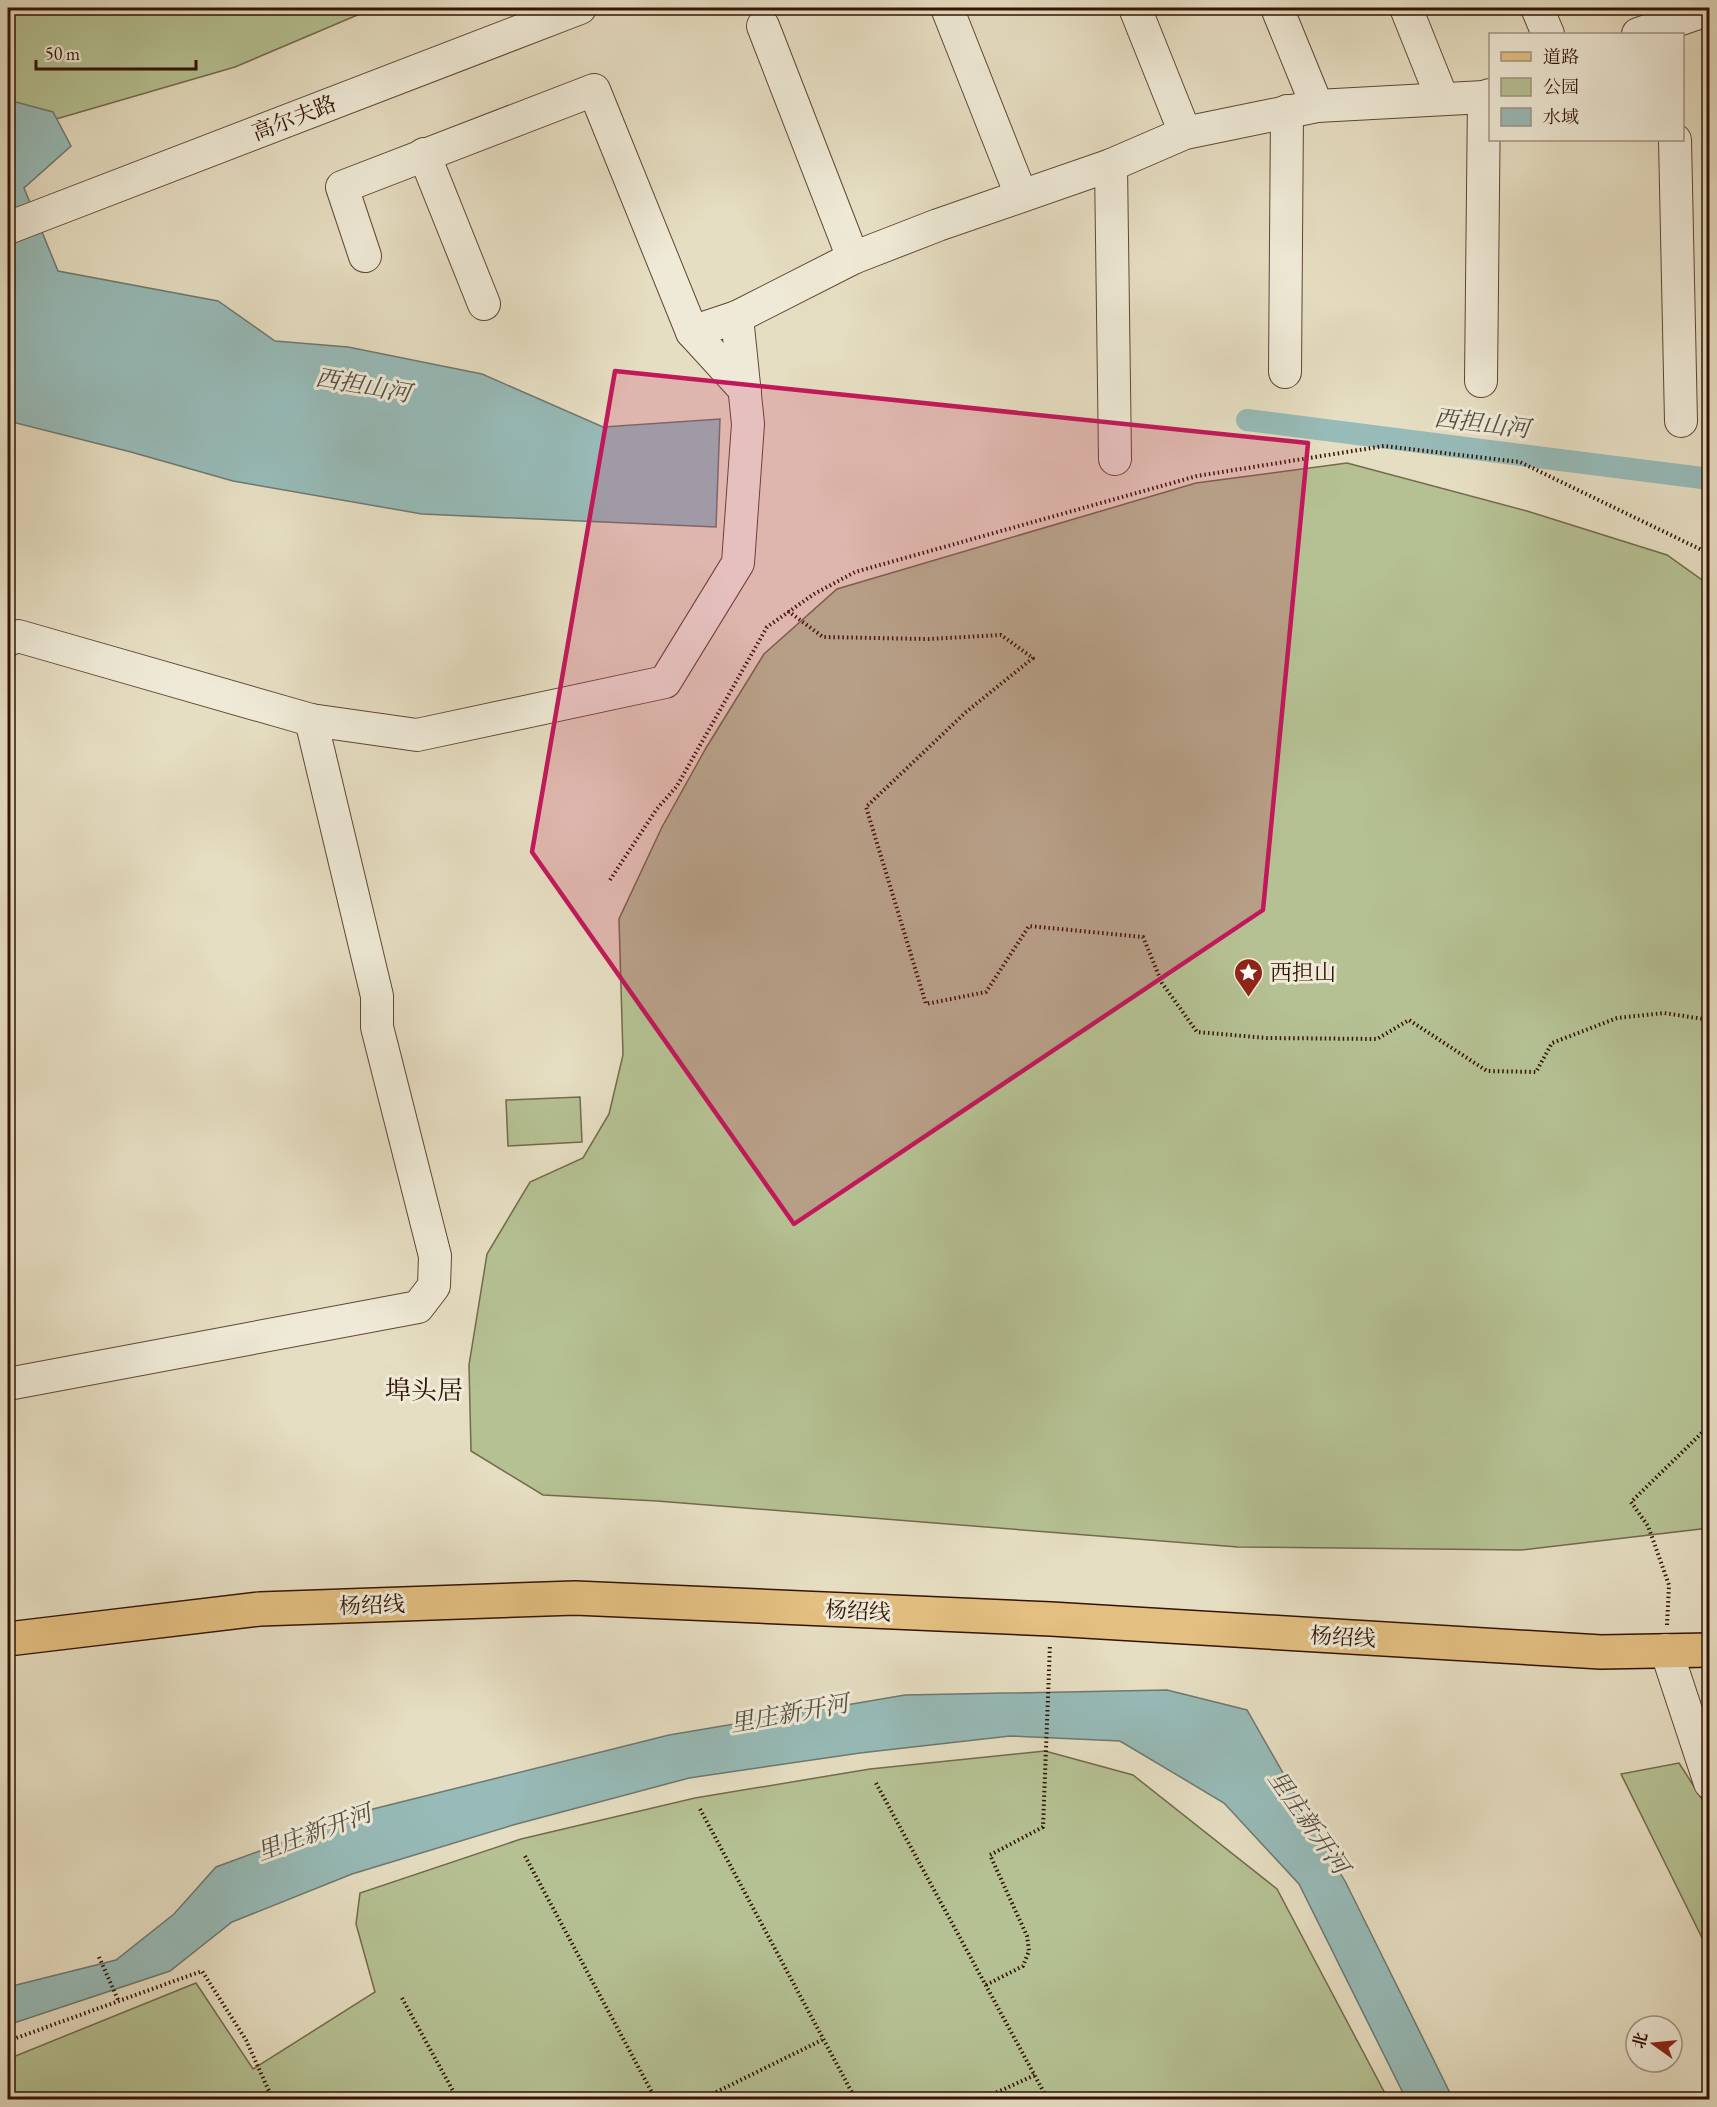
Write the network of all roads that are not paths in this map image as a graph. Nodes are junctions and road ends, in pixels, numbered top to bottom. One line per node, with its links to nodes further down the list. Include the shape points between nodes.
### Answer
1 (580, 8): 21 (street, 高尔夫路)
2 (947, 8): 20 (street)
3 (1135, 8): 16 (street)
4 (1277, 8): 14 (street)
5 (1406, 8): 13 (street)
6 (1537, 8): 10 (street)
7 (1710, 9): 8 (street)
8 (1671, 21): 11 (street)
9 (763, 27): 23 (street)
10 (1548, 33)
11 (1641, 33)
12 (1487, 96): 13 (street); 28 (street)
13 (1442, 98): 14 (street)
14 (1317, 106): 15 (street)
15 (1287, 111): 16 (street); 27 (street)
16 (1185, 133): 19 (street)
17 (1675, 141): 30 (street)
18 (424, 154): 22 (street, via 342,187); 24 (street); 26 (street, via 594,90)
19 (1111, 165): 20 (street); 31 (street)
20 (1021, 195): 23 (street)
21 (8, 228)
22 (364, 256)
23 (853, 258): 25 (street)
24 (483, 304)
25 (736, 317): 26 (street); 29 (street)
26 (692, 332): 29 (street)
27 (1286, 372)
28 (1481, 381)
29 (744, 390): 33 (street, via 748,424 738,563 665,682 417,735)
30 (1681, 421)
31 (1115, 459)
32 (8, 639): 33 (street, via 18,636)
33 (311, 720): 34 (street, via 377,996 377,1028 435,1256 434,1286 418,1307)
34 (8, 1384)
35 (8, 1640): 36 (main road, 杨绍线, via 260,1609 575,1598 1051,1619 1601,1652)
36 (1666, 1650): 37 (main road, 杨绍线); 38 (street)
37 (1710, 1650)
38 (1710, 1783)

